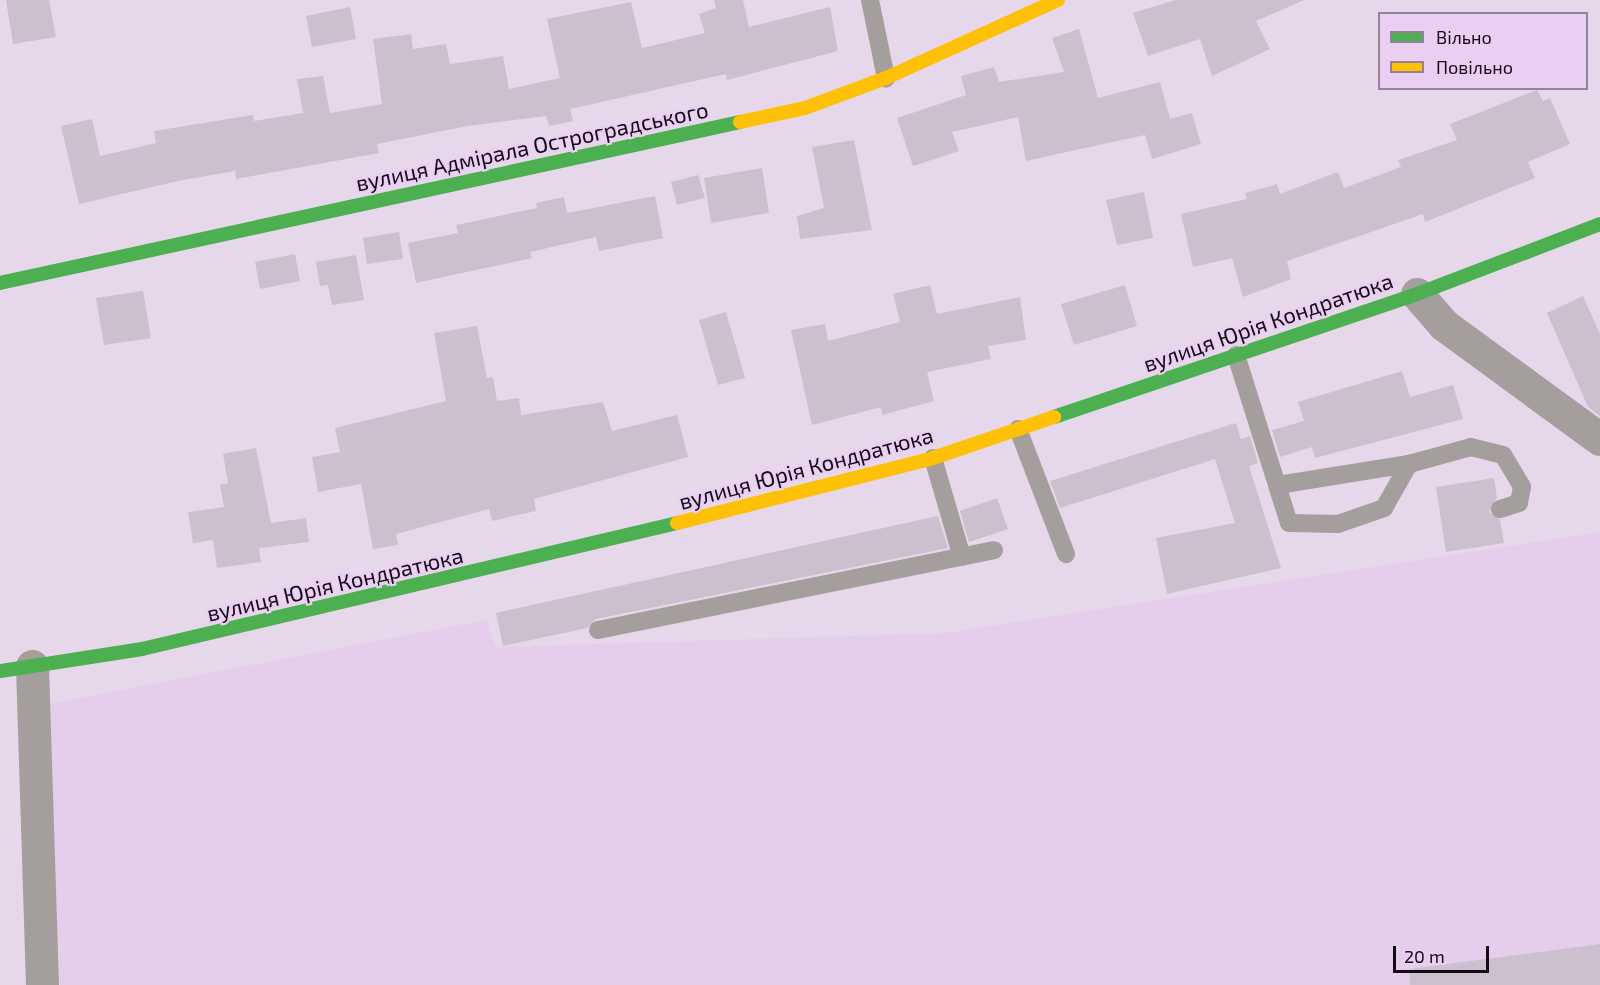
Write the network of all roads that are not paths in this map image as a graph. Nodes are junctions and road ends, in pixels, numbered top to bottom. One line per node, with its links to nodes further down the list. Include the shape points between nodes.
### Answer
1 (870, 0): 3 (lane)
2 (1058, 0): 3 (street, вулиця Адмірала Остроградського)
3 (886, 78): 5 (street, вулиця Адмірала Остроградського, via 805,108)
4 (1600, 224): 6 (street, вулиця Юрія Кондратюка)
5 (0, 283)
6 (1417, 294): 7 (street, вулиця Юрія Кондратюка); 9 (street, via 1444,325)
7 (1236, 355): 8 (street, вулиця Юрія Кондратюка); 12 (lane)
8 (1018, 429): 10 (street, вулиця Юрія Кондратюка); 15 (lane)
9 (1600, 439)
10 (933, 458): 16 (lane); 18 (street, вулиця Юрія Кондратюка, via 521,563 142,649)
11 (1409, 464): 12 (lane); 12 (lane, via 1384,508 1338,524 1289,523); 13 (lane, via 1471,447 1503,455 1522,487 1519,503)
12 (1278, 485)
13 (1500, 509)
14 (994, 550): 16 (lane)
15 (1066, 554)
16 (962, 557): 17 (lane)
17 (598, 630)
18 (32, 666): 19 (street, вулиця Юрія Кондратюка); 20 (street)
19 (0, 671)
20 (42, 985)

